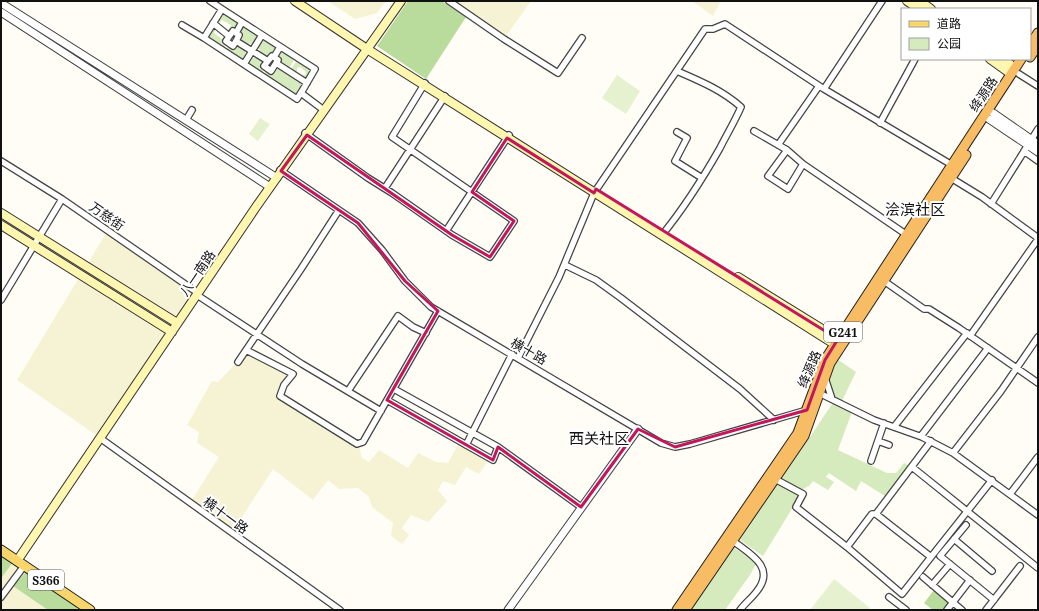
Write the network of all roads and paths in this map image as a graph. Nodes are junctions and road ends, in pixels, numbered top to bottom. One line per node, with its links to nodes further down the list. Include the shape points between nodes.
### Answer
1 (210, 1): 13 (street)
2 (295, 1): 27 (main road)
3 (300, 1): 27 (main road)
4 (397, 1): 27 (main road, 八一南路)
5 (400, 1): 27 (main road, 八一南路)
6 (449, 1): 23 (street, via 558,73)
7 (882, 1): 46 (street)
8 (907, 1): 11 (main road)
9 (920, 1): 12 (main road)
10 (1, 2): 52 (street)
11 (918, 8)
12 (930, 8)
13 (222, 9): 15 (street); 16 (street)
14 (1, 12): 72 (street)
15 (242, 22): 18 (street); 20 (street)
16 (213, 23): 21 (street); 22 (street)
17 (182, 25): 22 (street)
18 (236, 33): 21 (street, via 233,31); 24 (street, via 239,35)
19 (1038, 33): 30 (highway, 绛源路 / G241)
20 (262, 35): 26 (street); 29 (street)
21 (229, 36): 25 (street, via 226,41)
22 (204, 38): 28 (street)
23 (582, 38)
24 (236, 41): 25 (street, via 232,46); 29 (street)
25 (228, 43): 28 (street)
26 (280, 47): 31 (street); 43 (street, via 315,69)
27 (367, 48): 44 (main road); 49 (main road, 八一南路)
28 (224, 51): 38 (street)
29 (252, 51): 37 (street); 38 (street)
30 (1033, 52)
31 (275, 60): 37 (street, via 272,56); 39 (street, via 271,70); 43 (street)
32 (914, 60): 53 (street)
33 (992, 60): 41 (main road)
34 (1004, 60): 41 (main road)
35 (1021, 60): 41 (highway, 绛源路 / G241)
36 (1026, 60): 41 (highway, 绛源路 / G241)
37 (268, 61): 39 (street, via 264,66)
38 (244, 64): 42 (street)
39 (267, 68): 42 (street)
40 (677, 71): 46 (street, via 705,29 714,29 724,24); 70 (street, via 729,96 741,106); 74 (street)
41 (1015, 72): 45 (street); 51 (highway, 绛源路 / G241); 68 (highway, 绛源路 / G241)
42 (262, 76): 47 (street, via 297,99)
43 (307, 83): 47 (street)
44 (424, 84): 48 (main road); 62 (street, via 392,137)
45 (1038, 86)
46 (821, 88): 53 (street); 60 (street)
47 (302, 91): 49 (street, via 301,93)
48 (445, 96): 58 (main road); 62 (street)
49 (323, 109): 57 (main road, 八一南路)
50 (192, 110): 52 (street)
51 (991, 116): 61 (street); 71 (highway, 绛源路 / G241)
52 (186, 120): 69 (street)
53 (880, 123): 68 (street)
54 (1038, 129): 61 (street)
55 (754, 131): 60 (street)
56 (677, 132): 70 (street, via 687,138 675,162)
57 (306, 134): 69 (main road, 八一南路); 73 (street)
58 (508, 136): 74 (main road); 75 (street)
59 (1038, 144): 61 (street)
60 (778, 145): 63 (street)
61 (1028, 145): 64 (street); 66 (street); 77 (street)
62 (410, 150): 73 (street); 75 (street)
63 (787, 150): 67 (street); 67 (street, via 768,176 788,189)
64 (1038, 152)
65 (1, 161): 76 (street, 万慈街)
66 (1038, 161)
67 (803, 164): 83 (street)
68 (952, 165): 83 (highway, 绛源路 / G241)
69 (278, 174): 72 (main road, 八一南路); 78 (street, 横十路)
70 (702, 178): 82 (street)
71 (951, 178): 77 (street); 88 (highway, 绛源路 / G241)
72 (269, 187): 89 (main road, 八一南路)
73 (385, 188): 81 (street)
74 (595, 191): 82 (main road); 87 (street)
75 (472, 192): 81 (street); 81 (street, via 514,220 509,229 490,257)
76 (62, 198): 84 (street); 89 (street, 万慈街)
77 (991, 204): 85 (street)
78 (339, 210): 91 (street, 横十路, via 358,223 405,281); 95 (street)
79 (1, 214): 84 (main road)
80 (1, 225): 86 (main road)
81 (446, 231)
82 (664, 233): 98 (main road)
83 (907, 234): 98 (highway, 绛源路 / G241)
84 (39, 237): 86 (street); 92 (main road)
85 (1038, 239): 96 (street)
86 (34, 245): 90 (street); 93 (main road)
87 (565, 264): 102 (street); 114 (street, via 596,280 621,298 740,389)
88 (884, 281): 96 (street, via 924,309 929,309); 98 (highway, 绛源路 / G241)
89 (197, 293): 92 (main road, 八一南路); 95 (street, 万慈街)
90 (1, 300)
91 (438, 311): 94 (street); 101 (street, 横十路)
92 (176, 323): 93 (main road, 八一南路)
93 (171, 331): 120 (main road, 八一南路); 143 (main road, 八一南路)
94 (426, 333): 107 (street); 108 (street, via 398,316)
95 (256, 334): 100 (street); 108 (street, 万慈街)
96 (969, 334): 99 (street); 116 (street)
97 (1038, 337): 104 (street)
98 (839, 344): 105 (highway, 绛源路 / G241); 112 (highway, 绛源路 / G241, via 825,360)
99 (988, 348): 104 (street); 119 (street)
100 (246, 350): 103 (street); 113 (street, via 293,374 284,385 280,396 357,444 363,442)
101 (512, 354): 102 (street, 横十路); 118 (street)
102 (518, 358): 117 (street, 横十路)
103 (238, 362)
104 (1017, 368): 106 (street); 126 (street)
105 (825, 378): 109 (highway, 绛源路 / G241); 110 (street)
106 (1038, 383)
107 (394, 389): 111 (street); 118 (street)
108 (348, 391): 113 (street, 万慈街)
109 (820, 393): 110 (street); 130 (highway, 绛源路 / G241, via 804,436)
110 (832, 399): 115 (street)
111 (387, 400): 113 (street); 123 (street)
112 (807, 410): 114 (street, 横十路); 158 (highway, 绛源路 / G241, via 798,433)
113 (381, 411)
114 (774, 420): 117 (street, 横十路, via 674,447 661,443)
115 (884, 423): 116 (street); 121 (street)
116 (894, 426): 119 (street)
117 (638, 429): 133 (street)
118 (471, 432): 123 (street); 125 (street)
119 (921, 436): 122 (street)
120 (100, 438): 143 (main road, 八一南路); 156 (street, 横十一路)
121 (878, 441): 124 (street); 128 (street)
122 (931, 441): 126 (street); 129 (street)
123 (466, 445): 125 (street, via 493,460)
124 (890, 445)
125 (498, 447): 133 (street)
126 (954, 453): 131 (street)
127 (1038, 457): 132 (street)
128 (871, 461)
129 (912, 467): 134 (street); 135 (street)
130 (775, 479): 139 (highway, 绛源路 / G241); 140 (street, via 803,494 796,507)
131 (992, 480): 132 (street); 134 (street)
132 (1010, 494): 136 (street)
133 (581, 507): 157 (street)
134 (968, 512): 142 (street); 146 (street)
135 (876, 514): 140 (street, via 872,514); 142 (street)
136 (1038, 515)
137 (966, 524): 138 (street)
138 (954, 539): 144 (street, via 940,556); 147 (street)
139 (732, 541): 159 (highway, 绛源路 / G241); 160 (street, via 762,564 765,576 758,590)
140 (847, 547): 142 (street, via 902,594)
141 (1, 550): 143 (main road, S366)
142 (931, 558)
143 (18, 562): 151 (street); 155 (main road, S366)
144 (950, 564): 149 (street); 150 (street)
145 (1020, 566): 153 (street)
146 (1038, 568)
147 (992, 571)
148 (923, 577): 150 (street)
149 (970, 580): 153 (street); 154 (street)
150 (932, 585): 154 (street)
151 (1, 597)
152 (889, 597): 161 (street)
153 (994, 600): 164 (street)
154 (953, 602): 162 (street); 163 (street)
155 (86, 609)
156 (340, 610)
157 (508, 610)
158 (677, 610)
159 (685, 610)
160 (740, 610)
161 (906, 610)
162 (947, 610)
163 (962, 610)
164 (986, 610)

